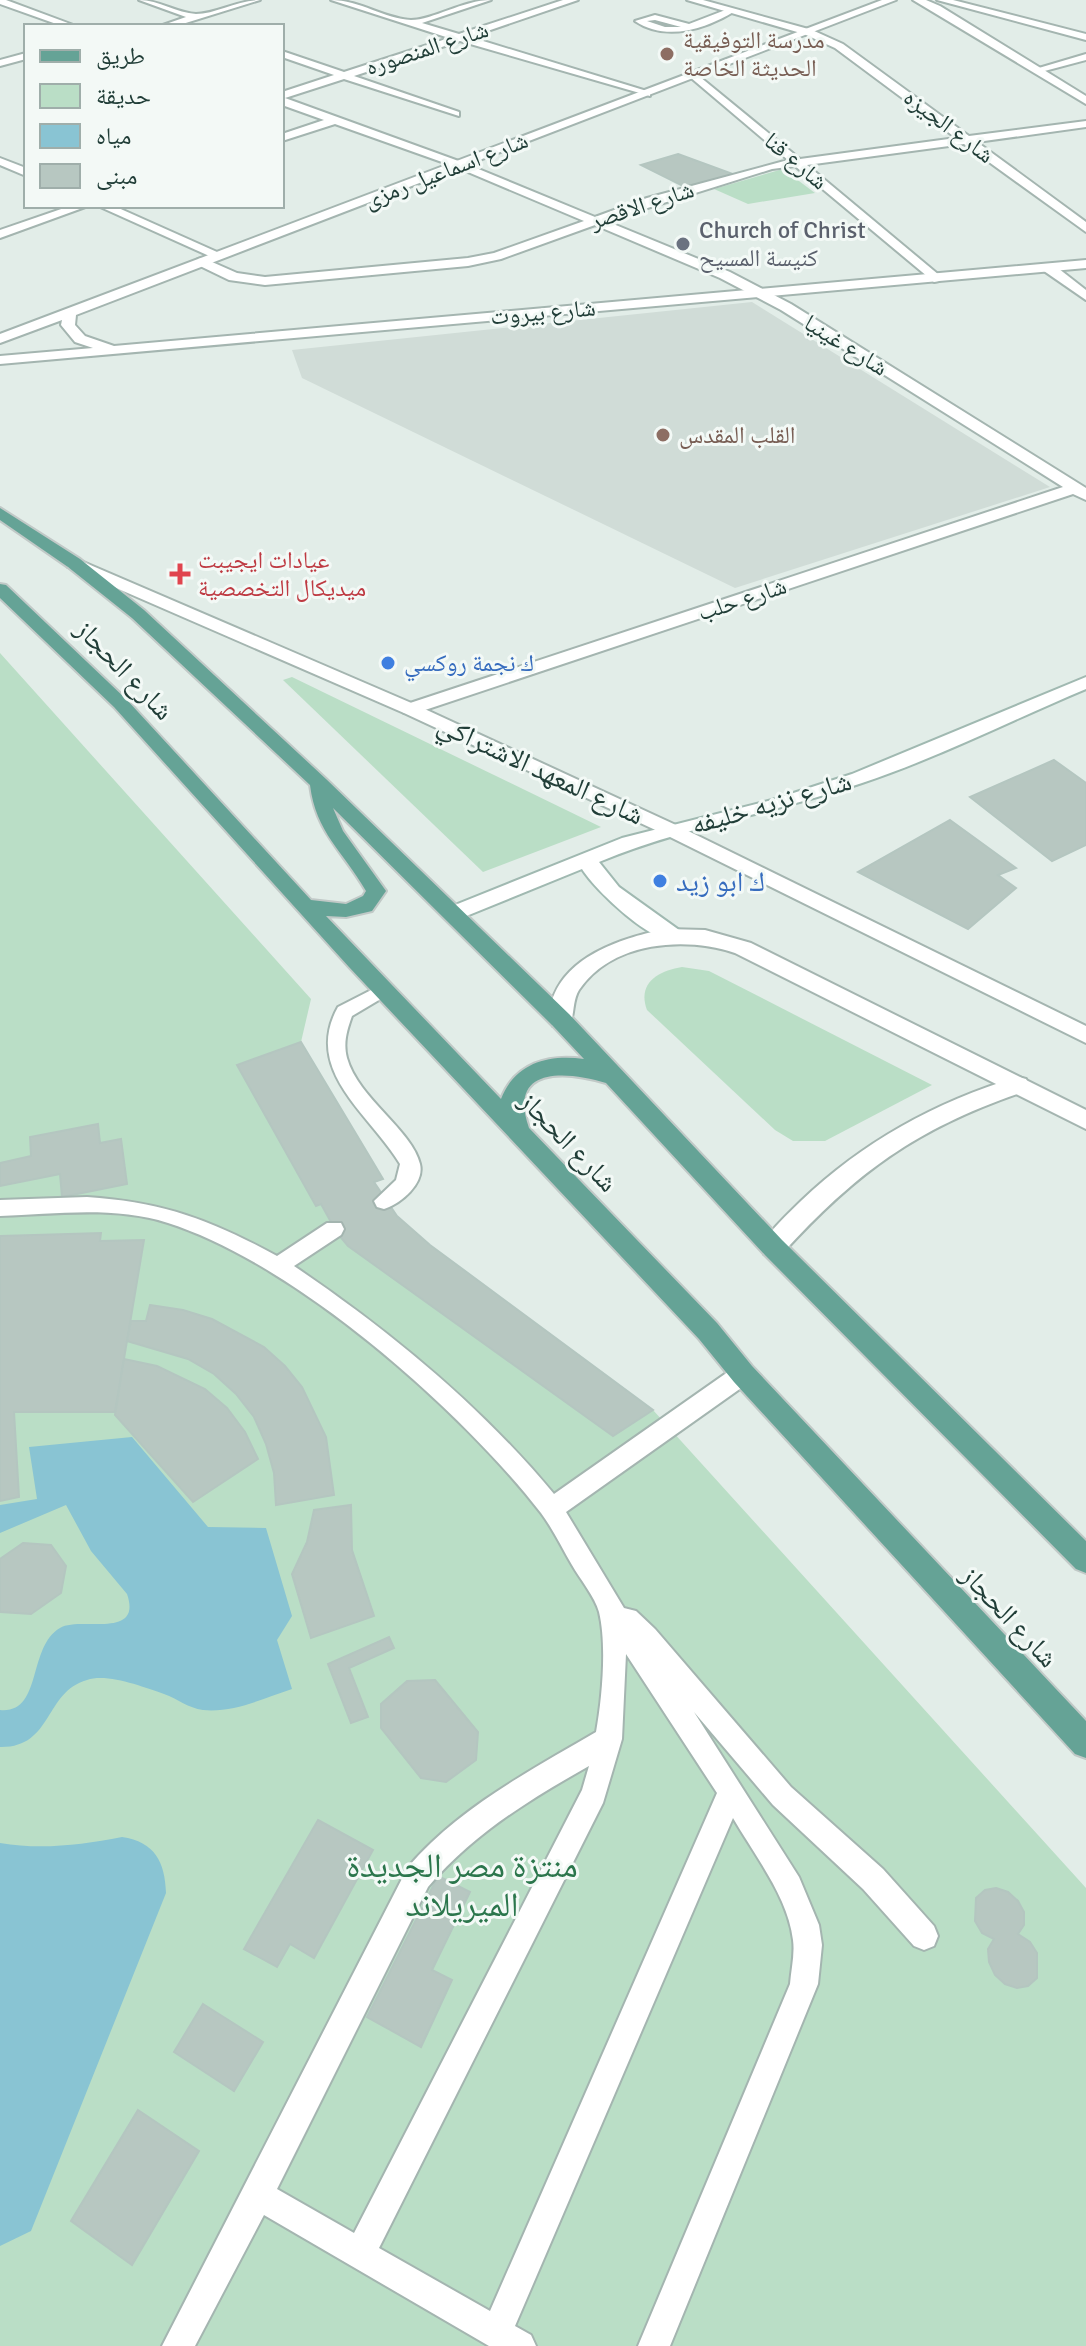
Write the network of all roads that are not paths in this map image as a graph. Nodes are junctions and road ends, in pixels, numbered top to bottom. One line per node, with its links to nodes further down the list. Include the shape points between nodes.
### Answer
1 (144, 0): 12 (street)
2 (255, 0): 12 (street)
3 (336, 0): 13 (street)
4 (486, 0): 13 (street)
5 (573, 0): 20 (street, شارع المنصوره)
6 (692, 0): 11 (street, شارع الجيزه)
7 (891, 0): 19 (street, شارع اسماعيل رمزى)
8 (918, 0): 26 (street, via 993,37)
9 (942, 0): 16 (street)
10 (0, 1): 14 (street)
11 (731, 11): 17 (lane); 19 (street, شارع الجيزه)
12 (198, 22): 15 (street)
13 (412, 23): 20 (street)
14 (65, 24)
15 (173, 24)
16 (1045, 26): 18 (street); 21 (street)
17 (689, 27): 17 (lane, via 669,31 639,21 655,17)
18 (1011, 29)
19 (808, 32): 27 (street, شارع اسماعيل رمزى); 37 (street, شارع الجيزه, via 852,53)
20 (460, 37): 28 (street, شارع المنصوره); 29 (street)
21 (1086, 37)
22 (284, 55): 28 (street)
23 (24, 57): 25 (street)
24 (1086, 57): 26 (street)
25 (0, 63)
26 (1037, 70): 32 (street)
27 (694, 75): 29 (street, شارع اسماعيل رمزى); 39 (street, شارع قنا)
28 (344, 76): 30 (street, شارع المنصوره); 33 (street)
29 (646, 94): 40 (street, شارع اسماعيل رمزى)
30 (284, 98)
31 (284, 100): 34 (street, شارع غينيا)
32 (1086, 101)
33 (455, 114)
34 (335, 120): 36 (street); 40 (street, شارع غينيا)
35 (1086, 124): 37 (street, شارع الاقصر)
36 (284, 137)
37 (967, 139): 39 (street, شارع الاقصر); 45 (street, شارع الجيزه)
38 (0, 161): 41 (street)
39 (796, 161): 44 (street, شارع الاقصر); 51 (street, شارع قنا)
40 (460, 165): 44 (street, شارع غينيا); 47 (street, شارع اسماعيل رمزى)
41 (24, 171)
42 (76, 208): 46 (street)
43 (109, 208): 47 (street)
44 (593, 221): 48 (street, شارع الاقصر, via 497,256 447,265 256,281); 52 (street, شارع غينيا)
45 (1086, 228)
46 (0, 234)
47 (220, 256): 48 (street, شارع اسماعيل رمزى)
48 (203, 262): 54 (street, شارع اسماعيل رمزى)
49 (1086, 264): 50 (street, شارع بيروت)
50 (1049, 268): 51 (street, شارع بيروت); 53 (street)
51 (934, 278): 52 (street, شارع بيروت)
52 (762, 293): 56 (street, شارع بيروت); 58 (street, شارع غينيا)
53 (1086, 296)
54 (70, 313): 55 (street, شارع اسماعيل رمزى); 56 (street, via 69,329 80,339)
55 (0, 339)
56 (126, 350): 57 (street, شارع بيروت)
57 (0, 360)
58 (1080, 492): 63 (street, شارع حلب)
59 (0, 513): 60 (main road, شارع الحجاز)
60 (74, 563): 63 (street, شارع المعهد الاشتراكي); 64 (main road, شارع الحجاز, via 138,614)
61 (5, 596): 67 (main road, شارع الحجاز, via 62,644)
62 (1086, 682): 65 (street, شارع نزيه خليفه, via 859,778)
63 (410, 709): 65 (street, شارع المعهد الاشتراكي)
64 (319, 783): 67 (main road, via 333,836 376,891 368,905 358,909); 68 (main road, شارع الحجاز)
65 (671, 830): 66 (street, شارع نزيه خليفه); 72 (street, شارع المعهد الاشتراكي)
66 (587, 857): 68 (street, شارع نزيه خليفه); 69 (street, via 610,890)
67 (305, 906): 70 (main road, شارع الحجاز)
68 (452, 914): 71 (main road, شارع الحجاز)
69 (672, 935): 71 (street, via 625,946 580,974 564,996); 74 (street, via 711,938 743,948)
70 (383, 990): 76 (main road, شارع الحجاز); 77 (lane, via 344,1012 334,1043 343,1075 410,1164 408,1181)
71 (561, 1020): 73 (main road, شارع الحجاز)
72 (1086, 1035)
73 (610, 1076): 76 (main road, via 572,1064 532,1074 512,1101); 80 (main road, شارع الحجاز)
74 (1018, 1085): 75 (street); 80 (street, via 944,1112 876,1150 816,1199)
75 (1086, 1120)
76 (518, 1131): 82 (main road, شارع الحجاز)
77 (384, 1201)
78 (0, 1208): 81 (lane, via 97,1205 152,1211 202,1228)
79 (334, 1229): 81 (lane)
80 (773, 1247): 84 (main road, شارع الحجاز)
81 (278, 1266): 83 (lane, via 340,1308 430,1382 504,1451)
82 (743, 1374): 83 (lane); 87 (main road, شارع الحجاز)
83 (552, 1509): 85 (lane)
84 (1086, 1560)
85 (610, 1608): 86 (lane, via 616,1693); 88 (lane); 89 (lane, via 646,1637 782,1796 880,1886)
86 (609, 1739): 90 (lane, via 478,1821 431,1860 407,1894); 91 (lane, via 594,1794)
87 (1086, 1743)
88 (731, 1791): 92 (lane); 94 (lane, via 789,1887 805,1925 808,1964)
89 (924, 1936)
90 (258, 2195): 91 (lane); 93 (lane)
91 (360, 2253): 92 (lane)
92 (508, 2339)
93 (178, 2346)
94 (654, 2346)

